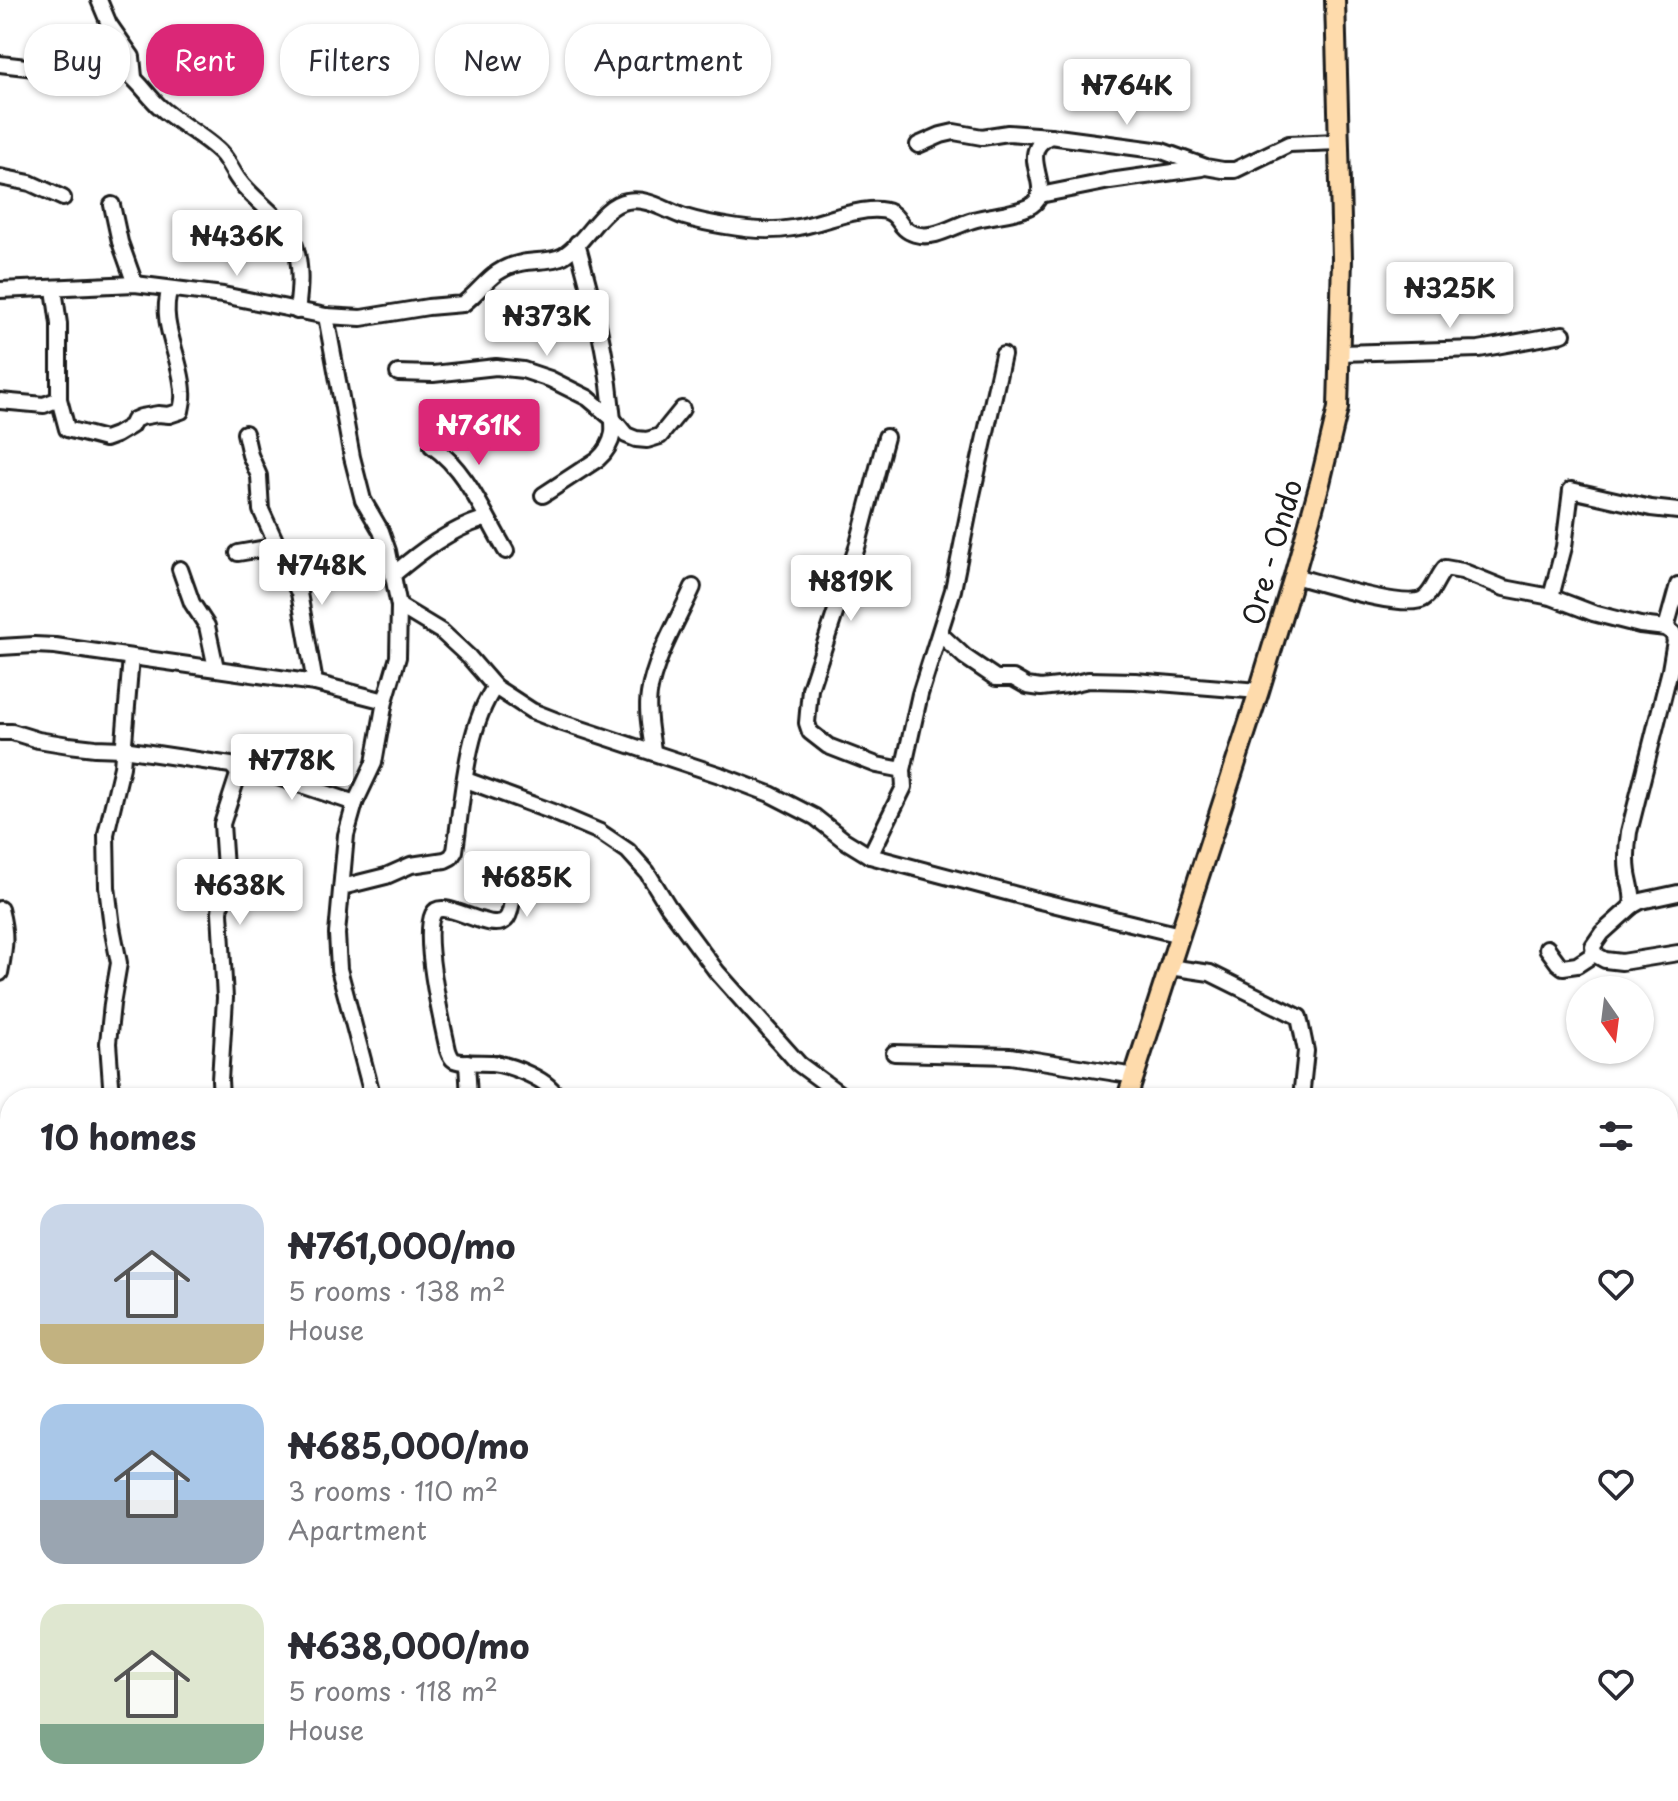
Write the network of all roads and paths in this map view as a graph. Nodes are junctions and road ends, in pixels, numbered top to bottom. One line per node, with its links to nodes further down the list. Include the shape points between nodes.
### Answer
1 (99, 0): 4 (street, via 132,57)
2 (1335, 0): 6 (main road, Ore - Ondo)
3 (0, 64): 4 (street, via 95,75 126,72)
4 (134, 77): 18 (street, via 160,107 220,152 238,181 292,239 300,270)
5 (1050, 136): 7 (street, via 954,132); 8 (street, via 1162,151); 10 (street, via 1035,154)
6 (1338, 142): 8 (street, via 1289,144 1235,170); 21 (main road, Ore - Ondo)
7 (918, 145)
8 (1206, 167): 10 (street)
9 (0, 177): 11 (street)
10 (1040, 195): 13 (street, via 1031,206 926,235 903,227 887,210 753,230 626,201 614,205)
11 (63, 198)
12 (112, 205): 14 (street)
13 (577, 243): 19 (street, via 564,256 499,271 463,304 361,318); 27 (street, via 609,378)
14 (135, 284): 15 (street); 16 (street)
15 (54, 289): 17 (street); 24 (street)
16 (170, 289): 18 (street); 24 (street, via 166,308 184,393 181,411 141,417 105,439 67,429)
17 (0, 290)
18 (297, 311): 19 (street)
19 (326, 316): 38 (street, via 363,500 381,531)
20 (1563, 334): 21 (street, via 1479,349)
21 (1340, 353): 39 (main road, Ore - Ondo, via 1335,423)
22 (1003, 355): 45 (street)
23 (398, 373): 27 (street, via 523,370 588,398)
24 (59, 399): 25 (street, via 44,405)
25 (0, 401)
26 (682, 409): 27 (street, via 660,436 647,440 626,435)
27 (613, 419): 31 (street, via 605,453)
28 (245, 433): 34 (street, via 259,476 261,510)
29 (886, 437): 57 (street, via 858,544 810,689 807,723 828,746)
30 (432, 446): 33 (street, via 466,481)
31 (543, 495)
32 (1678, 511): 42 (street, via 1571,490)
33 (488, 521): 35 (street); 38 (street, via 473,522 437,540)
34 (278, 546): 36 (street); 49 (street, via 299,593)
35 (506, 551)
36 (238, 553)
37 (180, 569): 48 (street, via 207,626)
38 (394, 574): 43 (street)
39 (1294, 576): 42 (street, via 1395,601 1420,601 1445,568); 51 (main road, Ore - Ondo)
40 (1678, 585): 44 (street)
41 (693, 587): 55 (street, via 649,693)
42 (1551, 597): 44 (street, via 1593,613)
43 (399, 606): 50 (street, via 442,632); 52 (street, via 398,657)
44 (1666, 628): 64 (street, via 1675,641 1670,670 1629,832)
45 (940, 634): 51 (street, via 996,678 1013,678 1027,686 1135,681); 57 (street)
46 (0, 647): 47 (street, via 55,646)
47 (131, 657): 48 (street); 54 (street)
48 (216, 668): 49 (street)
49 (315, 683): 52 (street)
50 (495, 687): 55 (street, via 546,717); 58 (street, via 482,711)
51 (1259, 691): 66 (main road, Ore - Ondo)
52 (385, 701): 59 (street, via 374,763)
53 (0, 732): 54 (street)
54 (123, 749): 56 (street, via 231,765); 75 (street, via 106,834 107,887 119,963 108,1043)
55 (653, 751): 60 (street, via 770,794 815,817)
56 (236, 770): 59 (street, via 272,775); 76 (street, via 222,824 225,998)
57 (903, 770): 60 (street, via 904,787)
58 (466, 780): 61 (street, via 451,857); 80 (street, via 600,832 628,851 717,972 799,1064)
59 (355, 803): 61 (street)
60 (870, 856): 66 (street)
61 (342, 887): 77 (street, via 339,969)
62 (1678, 893): 64 (street)
63 (513, 894): 73 (street, via 503,922 444,908 433,914 432,962 448,1050 452,1059)
64 (1632, 906): 69 (street, via 1602,933)
65 (0, 909): 71 (street, via 6,931)
66 (1180, 935): 70 (main road, Ore - Ondo)
67 (1547, 948): 69 (street, via 1563,967)
68 (1678, 953): 69 (street, via 1622,962)
69 (1594, 954)
70 (1169, 967): 74 (main road, Ore - Ondo); 82 (street, via 1210,973 1299,1017 1306,1051)
71 (0, 973)
72 (894, 1053): 74 (street, via 1010,1056)
73 (467, 1062): 78 (street); 79 (street, via 513,1068)
74 (1135, 1076): 81 (main road, Ore - Ondo)
75 (111, 1088)
76 (220, 1088)
77 (370, 1088)
78 (468, 1088)
79 (551, 1088)
80 (831, 1088)
81 (1131, 1088)
82 (1302, 1088)

